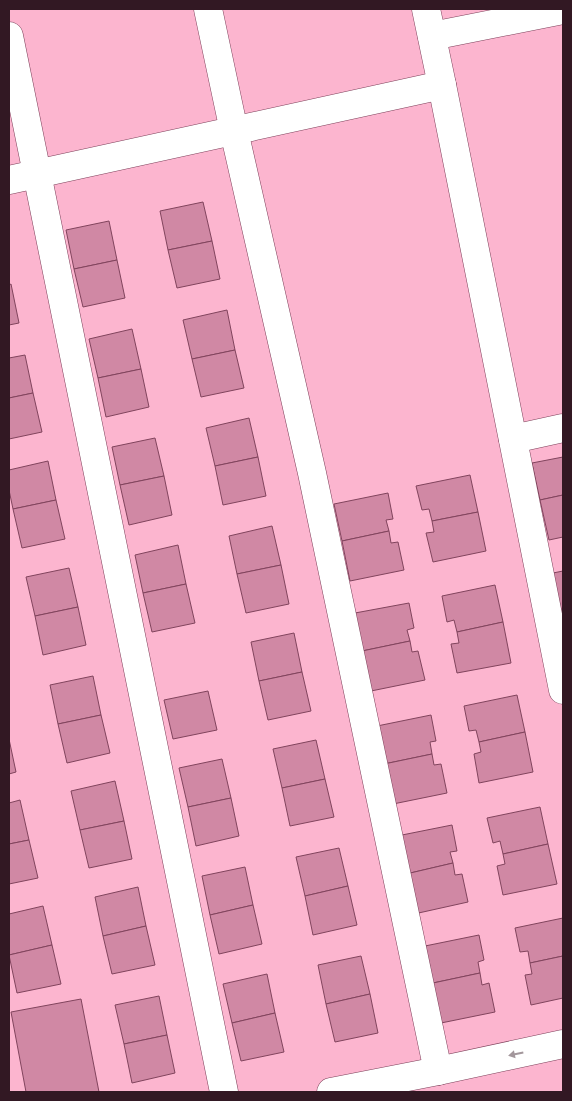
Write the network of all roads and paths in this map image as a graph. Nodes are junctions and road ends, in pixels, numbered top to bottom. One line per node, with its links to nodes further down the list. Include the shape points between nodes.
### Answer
1 (208, 9): 7 (street)
2 (426, 9): 5 (street)
3 (563, 10): 5 (street)
4 (9, 36): 8 (street)
5 (432, 36): 6 (street)
6 (442, 85): 7 (street); 11 (street)
7 (234, 131): 8 (street); 14 (street, via 312,473)
8 (38, 174): 9 (street); 15 (street)
9 (9, 180)
10 (563, 428): 11 (street)
11 (513, 439): 12 (street)
12 (563, 690)
13 (563, 1044): 14 (street, one-way to 14)
14 (438, 1071): 16 (street)
15 (224, 1092)
16 (331, 1092)

